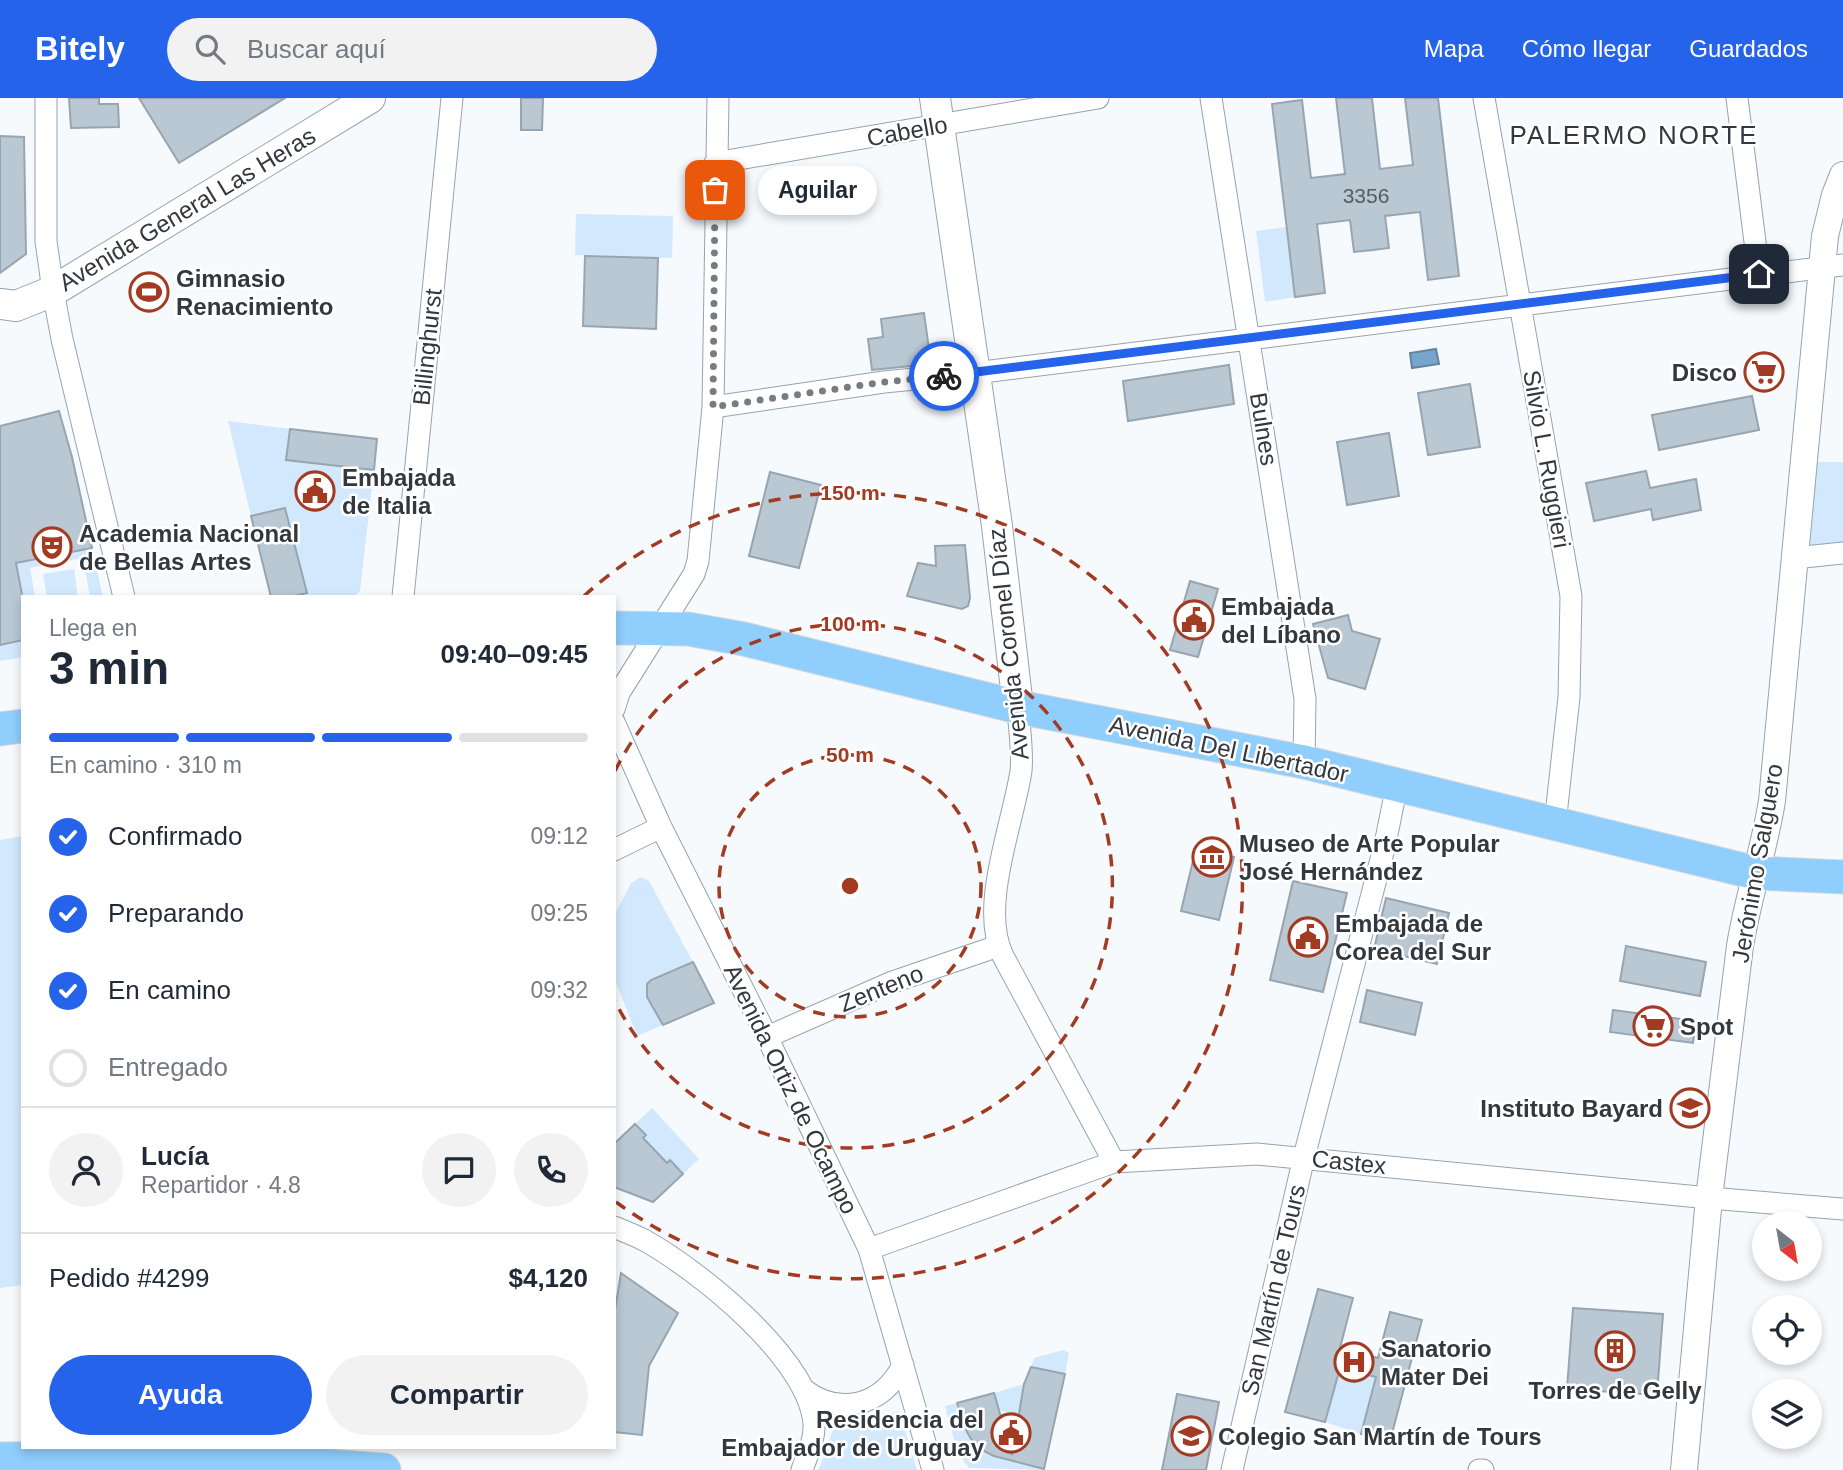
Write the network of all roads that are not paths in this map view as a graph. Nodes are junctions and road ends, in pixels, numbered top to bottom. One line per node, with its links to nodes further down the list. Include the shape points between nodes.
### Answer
1 (46, 98): 14 (street, via 46,241)
2 (370, 98): 14 (main road, Avenida General Las Heras)
3 (452, 98): 23 (street, Billinghurst)
4 (718, 98): 10 (street)
5 (1098, 98): 9 (street, Cabello)
6 (1211, 98): 17 (street, Bulnes)
7 (1485, 98): 16 (street, Silvio L. Ruggieri)
8 (1737, 98): 13 (street)
9 (937, 112): 10 (street, Cabello); 18 (main road, Avenida Coronel Díaz)
10 (715, 163): 19 (street)
11 (1843, 175): 12 (street, Jerónimo Salguero, via 1825,236)
12 (1832, 267): 13 (street); 21 (street, Jerónimo Salguero)
13 (1759, 274): 16 (street)
14 (53, 291): 15 (main road, Avenida General Las Heras, via 16,306); 22 (street)
15 (0, 304)
16 (1521, 304): 17 (street); 33 (street, Silvio L. Ruggieri, via 1571,596 1569,697)
17 (1250, 338): 18 (street); 31 (street, Bulnes, via 1306,699)
18 (975, 373): 19 (street); 27 (main road, Avenida Coronel Díaz)
19 (713, 407): 24 (street, via 698,561)
20 (1843, 553): 21 (street)
21 (1795, 558): 36 (street, Jerónimo Salguero, via 1772,801)
22 (124, 595)
23 (403, 595)
24 (660, 627): 25 (main road, Avenida Del Libertador); 26 (street); 27 (main road, Avenida Del Libertador, via 744,639)
25 (616, 628)
26 (616, 703)
27 (1018, 707): 31 (main road, Avenida Del Libertador); 38 (street, Avenida Coronel Díaz, via 1021,769 996,893)
28 (21, 726): 30 (main road)
29 (616, 726): 34 (street, Avenida Ortiz de Ocampo)
30 (0, 729)
31 (1304, 762): 32 (main road, Avenida Del Libertador)
32 (1397, 785): 33 (main road, Avenida Del Libertador); 40 (street, San Martín de Tours)
33 (1555, 824): 36 (main road, Avenida Del Libertador)
34 (661, 827): 35 (street); 39 (street, Avenida Ortiz de Ocampo)
35 (616, 849)
36 (1755, 873): 37 (main road, Avenida Del Libertador); 42 (street, Jerónimo Salguero, via 1740,946)
37 (1843, 877)
38 (998, 946): 39 (street, Zenteno, via 890,983); 41 (street, Avenida Coronel Díaz)
39 (767, 1037): 45 (street, Avenida Ortiz de Ocampo)
40 (1304, 1157): 41 (street, Castex, via 1257,1154); 42 (street, Castex); 54 (street, San Martín de Tours)
41 (1114, 1162): 45 (street, Castex)
42 (1709, 1198): 43 (street, Castex); 55 (street, Jerónimo Salguero)
43 (1843, 1209)
44 (616, 1228): 47 (street, via 644,1240 723,1296 774,1348)
45 (869, 1250): 46 (street, Avenida Ortiz de Ocampo)
46 (903, 1365): 47 (street, via 881,1393 859,1403 835,1404); 53 (street, Avenida Ortiz de Ocampo)
47 (803, 1389): 52 (street, via 814,1426)
48 (200, 1458): 49 (main road); 50 (main road)
49 (0, 1459)
50 (263, 1459): 51 (main road)
51 (384, 1470)
52 (802, 1470)
53 (933, 1470)
54 (1232, 1470)
55 (1684, 1470)

